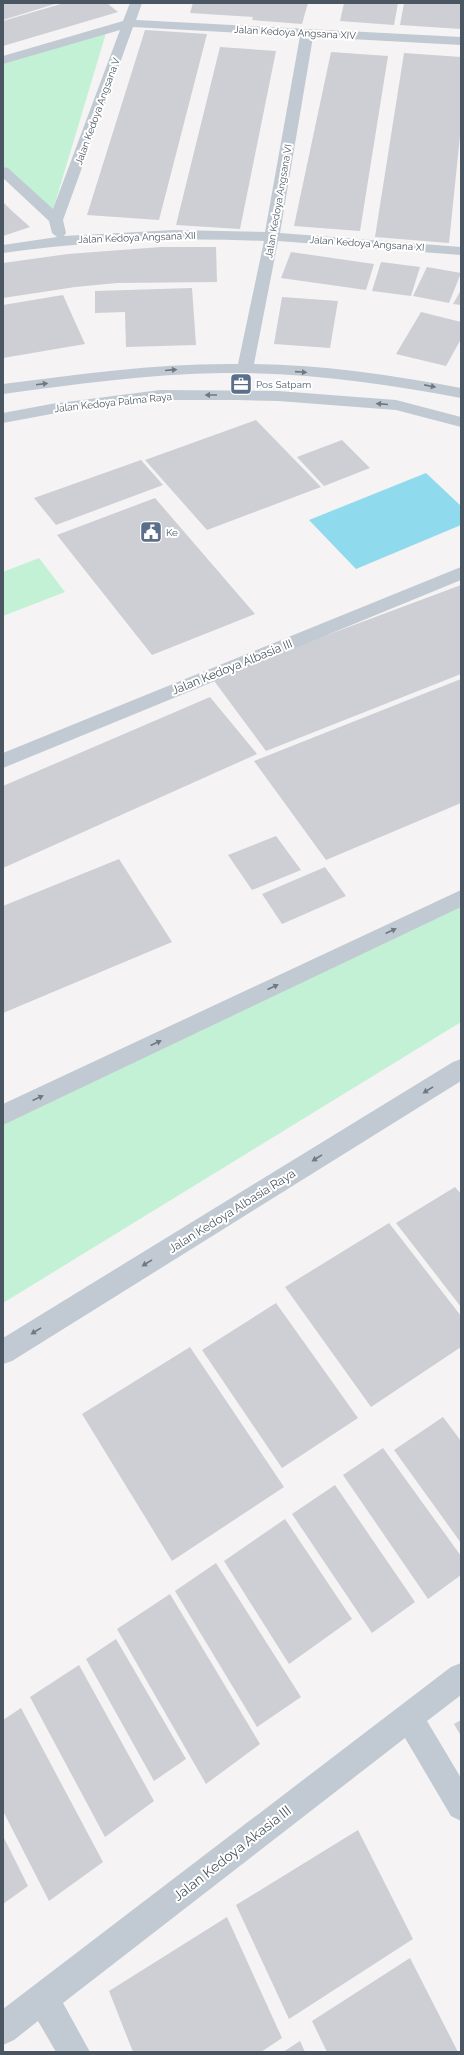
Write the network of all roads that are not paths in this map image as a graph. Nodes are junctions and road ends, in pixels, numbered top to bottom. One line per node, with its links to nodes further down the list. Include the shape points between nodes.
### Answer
1 (136, 3): 2 (street, Jalan Kedoya Angsana V)
2 (130, 23): 3 (street, Jalan Kedoya Angsana XIV); 5 (street, Jalan Kedoya Angsana XIV); 7 (street, Jalan Kedoya Angsana V)
3 (308, 33): 4 (street, Jalan Kedoya Angsana XIV); 8 (street, Jalan Kedoya Angsana VI)
4 (461, 41)
5 (3, 60)
6 (3, 171): 7 (street)
7 (56, 220): 9 (street)
8 (272, 236): 9 (street, Jalan Kedoya Angsana XII, via 107,237); 11 (street, Jalan Kedoya Angsana XI); 12 (street, Jalan Kedoya Angsana VI)
9 (61, 240): 10 (street, Jalan Kedoya Angsana XII)
10 (3, 249)
11 (461, 251)
12 (245, 368): 13 (street, one-way to 12, via 105,376 189,369); 14 (street, one-way to 14, via 404,382); 15 (street, Jalan Kedoya Angsana VI, via 251,380 248,390)
13 (3, 389)
14 (461, 393)
15 (238, 395): 16 (street, Jalan Kedoya Palma Raya, one-way to 16, via 160,395); 17 (street, Jalan Kedoya Palma Raya, one-way to 15, via 396,405)
16 (3, 418)
17 (461, 422)
18 (461, 573): 19 (street, Jalan Kedoya Albasia III)
19 (3, 761)
20 (461, 898): 22 (street, one-way to 20)
21 (461, 1070): 23 (street, Jalan Kedoya Albasia Raya, one-way to 23)
22 (3, 1115)
23 (3, 1352)
24 (461, 1677): 25 (street, Jalan Kedoya Akasia III)
25 (409, 1718): 26 (street); 27 (street, Jalan Kedoya Akasia III)
26 (461, 1806)
27 (43, 1999): 28 (street, Jalan Kedoya Akasia III); 29 (street)
28 (3, 2029)
29 (74, 2052)

